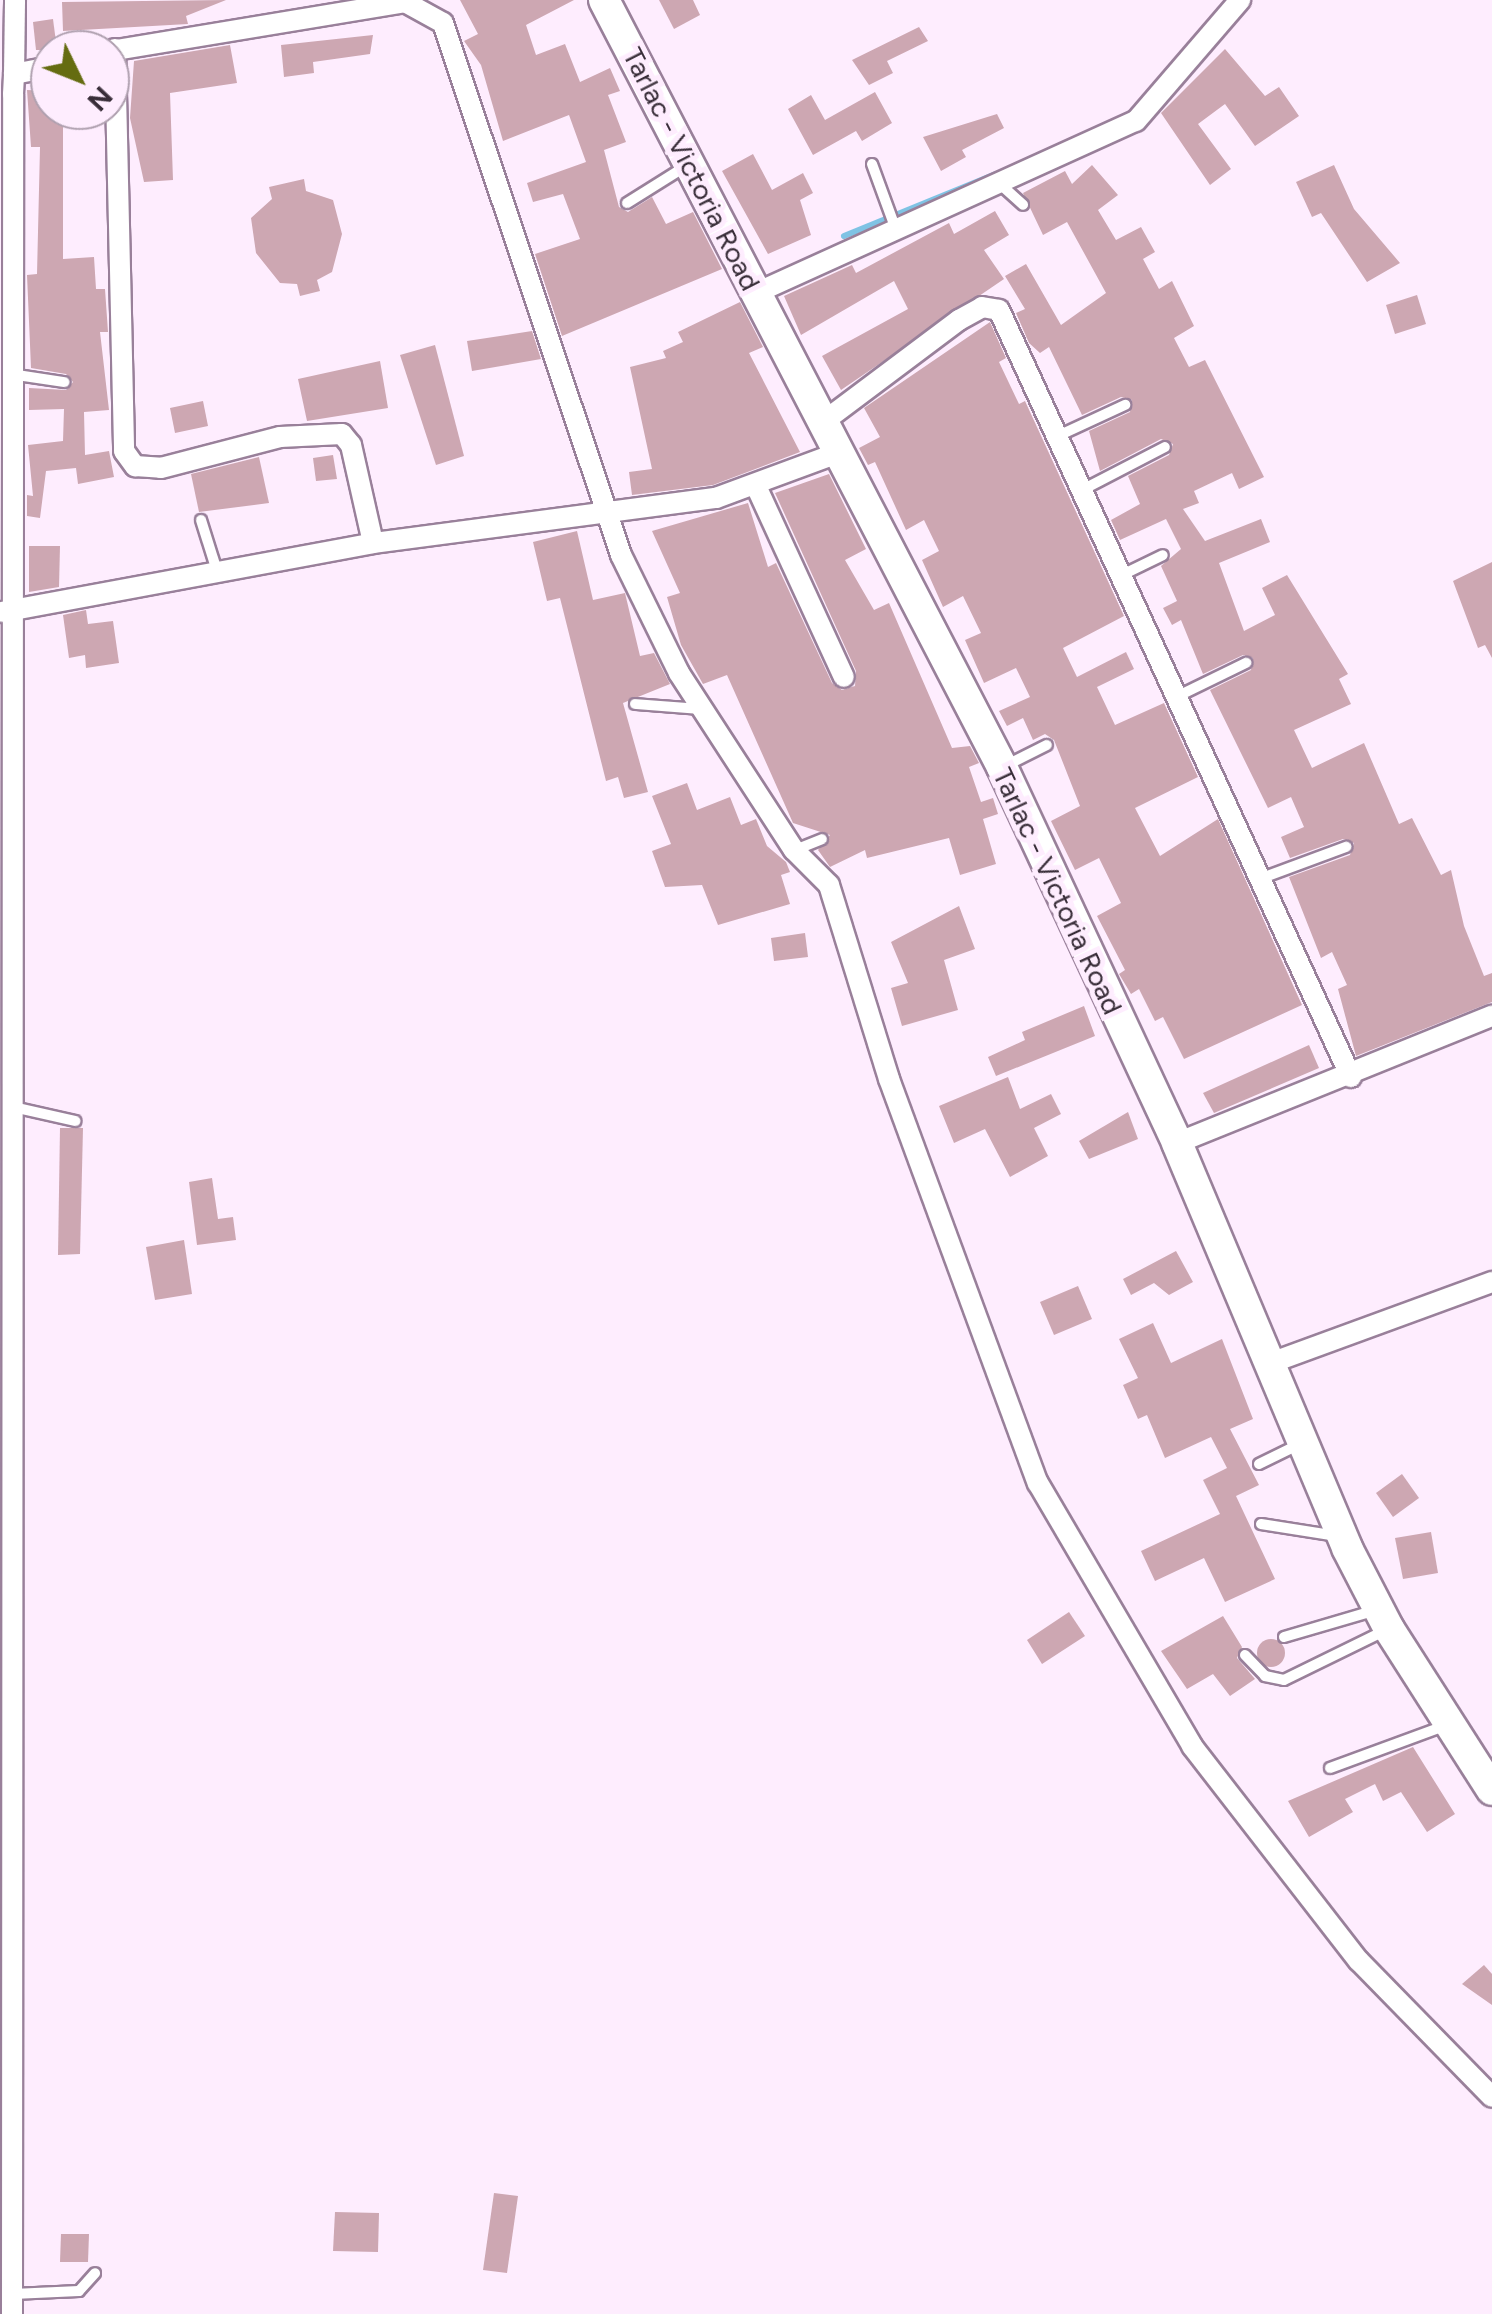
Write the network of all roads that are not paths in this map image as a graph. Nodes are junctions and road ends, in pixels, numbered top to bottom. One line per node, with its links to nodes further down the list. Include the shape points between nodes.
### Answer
1 (15, 0): 6 (street)
2 (1240, 0): 10 (street, via 1136,121)
3 (609, 1): 8 (main road, Tarlac - Victoria Road)
4 (130, 47): 24 (street, via 405,2 431,10 452,40)
5 (30, 70): 6 (street)
6 (14, 74): 15 (street)
7 (114, 130): 26 (street, via 124,451 135,466 161,468 280,437 342,434 352,445)
8 (692, 163): 11 (lane); 14 (main road, Tarlac - Victoria Road)
9 (872, 164): 13 (lane)
10 (1000, 184): 12 (lane); 13 (street)
11 (627, 204)
12 (1024, 205)
13 (895, 227): 14 (street)
14 (756, 293): 18 (main road, Tarlac - Victoria Road)
15 (17, 375): 16 (lane); 30 (street)
16 (64, 382)
17 (1125, 405): 19 (lane)
18 (827, 418): 19 (street, via 986,306 1010,326); 21 (main road, Tarlac - Victoria Road)
19 (1060, 435): 23 (street)
20 (1165, 448): 23 (lane)
21 (843, 450): 22 (street); 37 (main road, Tarlac - Victoria Road)
22 (756, 486): 24 (street); 32 (street)
23 (1084, 489): 29 (street)
24 (607, 510): 26 (street); 35 (street, via 621,555)
25 (200, 520): 28 (lane)
26 (373, 543): 28 (street)
27 (1163, 555): 29 (lane)
28 (218, 572): 30 (street)
29 (1124, 574): 33 (street)
30 (6, 611): 44 (street)
31 (1246, 662): 33 (lane)
32 (844, 677)
33 (1178, 696): 41 (street)
34 (635, 704): 35 (lane)
35 (703, 709): 40 (street)
36 (1047, 745): 37 (lane)
37 (1002, 767): 46 (main road, Tarlac - Victoria Road)
38 (822, 840): 40 (lane)
39 (1346, 847): 41 (lane)
40 (794, 850): 60 (street, via 829,885 983,1346 1067,1541 1192,1746 1271,1850 1397,2004)
41 (1262, 878): 43 (street)
42 (1492, 1016): 43 (street)
43 (1351, 1077): 46 (street)
44 (13, 1107): 45 (lane); 51 (street)
45 (76, 1121)
46 (1177, 1144): 48 (main road, Tarlac - Victoria Road)
47 (1492, 1282): 48 (street)
48 (1268, 1364): 49 (main road, Tarlac - Victoria Road)
49 (1301, 1443): 50 (lane); 53 (main road, Tarlac - Victoria Road)
50 (1259, 1464)
51 (6, 1513): 62 (street)
52 (1261, 1524): 53 (lane)
53 (1342, 1536): 54 (main road, Tarlac - Victoria Road)
54 (1384, 1619): 55 (lane); 56 (lane, via 1284,1680 1265,1676); 57 (main road, Tarlac - Victoria Road)
55 (1284, 1637)
56 (1245, 1655)
57 (1448, 1725): 58 (lane); 59 (main road, Tarlac - Victoria Road)
58 (1330, 1768)
59 (1492, 1790)
60 (1492, 2097)
61 (95, 2273): 62 (lane, via 79,2291)
62 (12, 2304)

